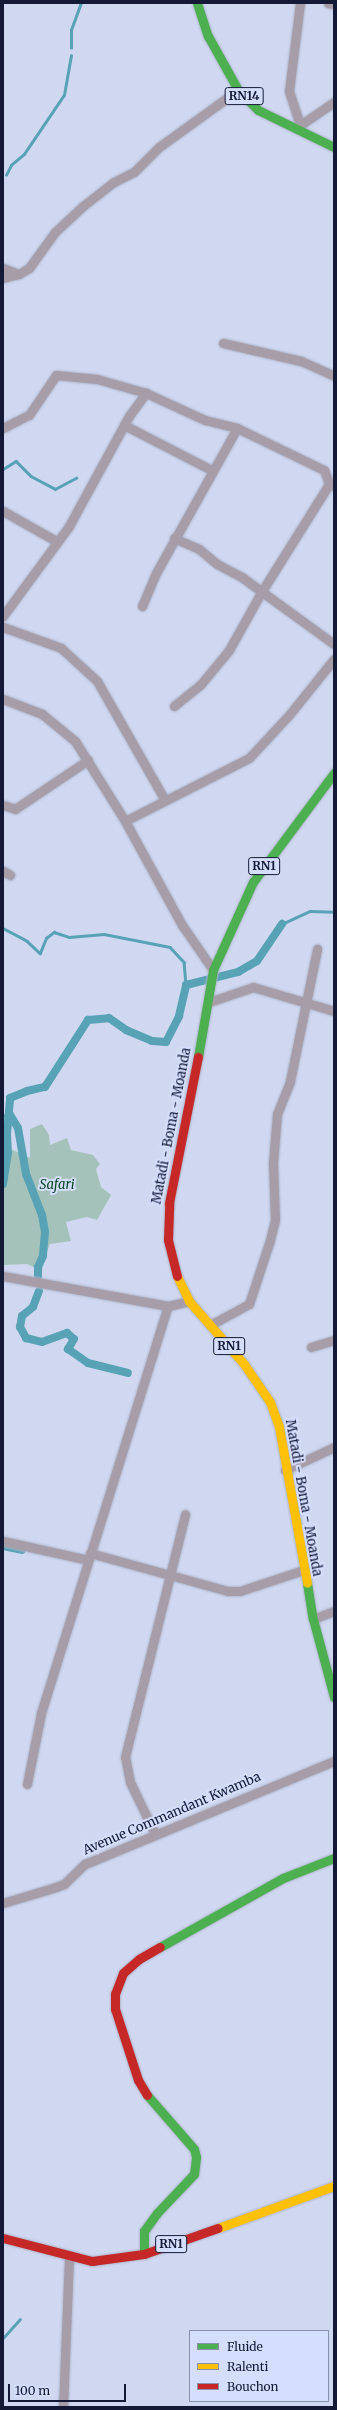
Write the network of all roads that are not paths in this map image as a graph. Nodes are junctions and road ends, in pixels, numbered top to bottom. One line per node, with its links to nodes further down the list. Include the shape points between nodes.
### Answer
1 (198, 3): 5 (main road, RN14, via 208,36)
2 (300, 3): 7 (street, via 289,90)
3 (328, 3): 4 (street)
4 (334, 4)
5 (238, 90): 7 (main road, RN14, via 258,110); 10 (street, via 159,147 134,172 114,182 83,206 55,232 29,268)
6 (334, 102): 7 (street)
7 (298, 127): 8 (main road, RN14)
8 (332, 143)
9 (3, 268): 10 (street)
10 (18, 274): 11 (street)
11 (3, 278)
12 (223, 343): 13 (street, via 301,362)
13 (334, 376)
14 (146, 393): 15 (street); 16 (street, via 97,379 56,375 29,415); 17 (street, via 205,420)
15 (124, 425): 18 (street); 22 (street, via 69,526)
16 (3, 428)
17 (237, 428): 18 (street); 19 (street, via 324,470)
18 (213, 471): 21 (street, via 198,502)
19 (331, 485): 23 (street)
20 (3, 511): 22 (street)
21 (174, 538): 23 (street, via 199,550); 24 (street)
22 (56, 542): 25 (street)
23 (262, 591): 27 (street); 30 (street, via 229,650 201,684)
24 (142, 606)
25 (3, 616)
26 (3, 627): 33 (street, via 61,648 97,681)
27 (334, 644)
28 (334, 659): 33 (street, via 289,715 249,758)
29 (3, 699): 31 (street, via 42,714 75,741)
30 (174, 706)
31 (88, 760): 34 (street, via 15,809); 35 (street)
32 (334, 773): 37 (main road, Matadi - Boma - Moanda / RN1, via 253,882)
33 (165, 800): 35 (street)
34 (3, 805)
35 (125, 821): 37 (street, via 182,925)
36 (317, 949): 39 (street)
37 (213, 970): 38 (main road, Matadi - Boma - Moanda / RN1)
38 (209, 999): 39 (street, via 253,987); 42 (main road, Matadi - Boma - Moanda / RN1, via 169,1203 168,1240 176,1274)
39 (306, 1003): 40 (street); 44 (street, via 290,1081 277,1114 273,1163 275,1220 270,1240 249,1304)
40 (334, 1011)
41 (3, 1276): 43 (street)
42 (189, 1301): 43 (street); 44 (main road, Matadi - Boma - Moanda / RN1)
43 (168, 1306): 51 (street)
44 (210, 1325): 48 (main road, Matadi - Boma - Moanda / RN1, via 244,1364 270,1402 279,1426)
45 (334, 1340): 46 (street)
46 (311, 1347)
47 (334, 1447): 48 (street)
48 (285, 1470): 52 (main road, Matadi - Boma - Moanda / RN1)
49 (184, 1514): 53 (street)
50 (3, 1541): 51 (street)
51 (89, 1557): 53 (street); 59 (street, via 41,1713)
52 (303, 1570): 53 (street, via 240,1591 228,1591); 55 (main road, Matadi - Boma - Moanda / RN1)
53 (170, 1575): 60 (street, via 124,1757 130,1782)
54 (334, 1611): 55 (street)
55 (313, 1619): 56 (main road, Matadi - Boma - Moanda / RN1)
56 (331, 1684): 57 (main road, Matadi - Boma - Moanda / RN1)
57 (334, 1698)
58 (334, 1761): 60 (street, Avenue Commandant Kwamba)
59 (27, 1784)
60 (154, 1834): 62 (street, Avenue Commandant Kwamba, via 85,1864 60,1886)
61 (334, 1858): 65 (main road, via 283,1878 139,1959 123,1973 115,1994 115,2009 138,2080 149,2098 194,2149 196,2157 194,2174 157,2213 144,2231)
62 (3, 1903)
63 (334, 2186): 65 (main road, RN1)
64 (3, 2238): 66 (main road, RN1)
65 (144, 2254): 66 (main road, RN1, via 92,2261)
66 (69, 2255): 67 (street)
67 (63, 2407)

